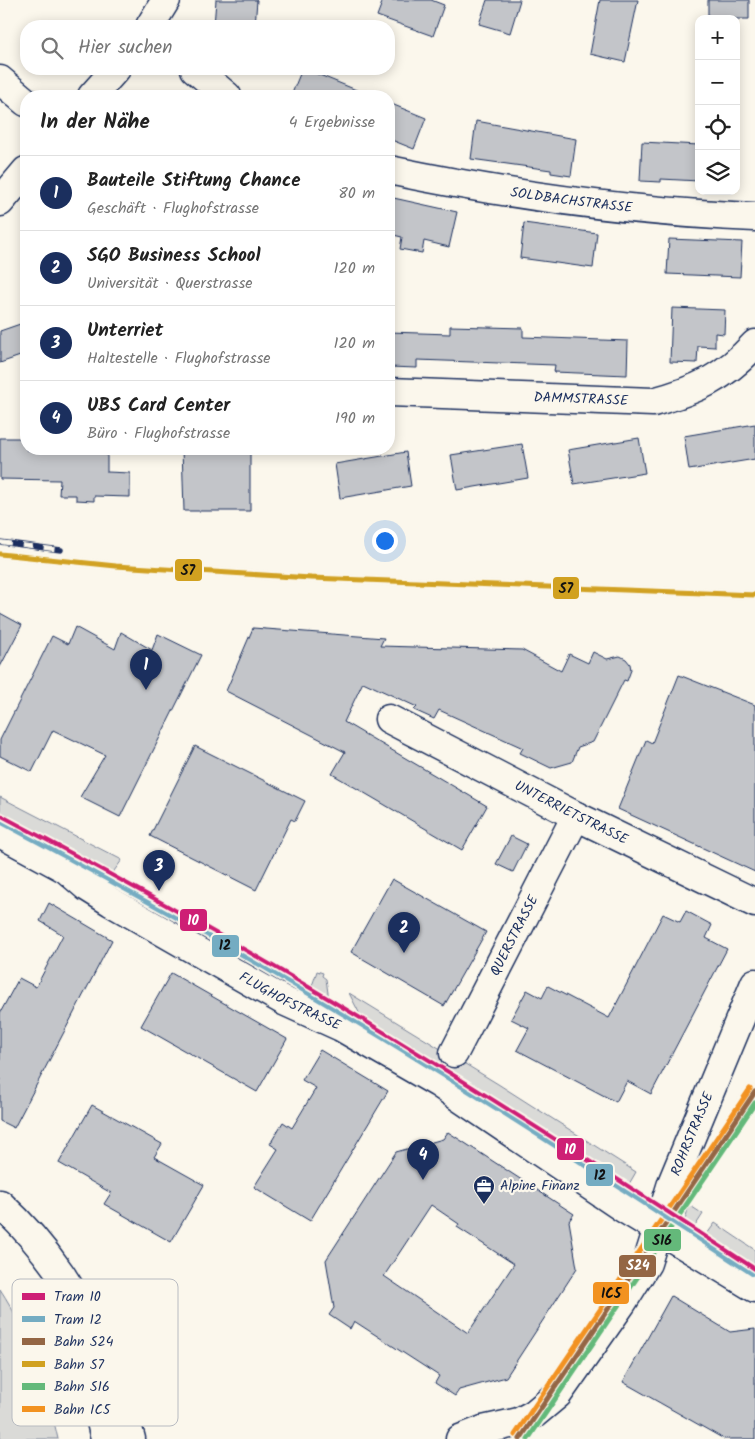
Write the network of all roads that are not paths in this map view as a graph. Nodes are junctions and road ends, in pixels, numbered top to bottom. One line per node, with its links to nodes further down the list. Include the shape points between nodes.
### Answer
1 (166, 0): 2 (street)
2 (154, 20)
3 (111, 75): 6 (street)
4 (201, 75): 7 (street)
5 (0, 80): 8 (street)
6 (97, 90)
7 (218, 90)
8 (20, 97)
9 (395, 171): 12 (street, SOLDBACHSTRASSE, via 585,204)
10 (20, 178): 11 (street)
11 (0, 202)
12 (755, 217)
13 (755, 344): 14 (street, DAMMSTRASSE, via 710,382 653,402)
14 (395, 392)
15 (389, 719): 16 (street, UNTERRIETSTRASSE)
16 (576, 816): 18 (street, UNTERRIETSTRASSE); 20 (street, QUERSTRASSE)
17 (0, 833): 22 (street, FLUGHOFSTRASSE, via 66,869 111,902 286,1002 341,1027 438,1082 622,1208)
18 (755, 903)
19 (755, 982): 22 (street, ROHRSTRASSE, via 674,1177)
20 (454, 1053)
21 (0, 1204): 25 (street, via 48,1256)
22 (658, 1228): 26 (street, FLUGHOFSTRASSE); 29 (street, ROHRSTRASSE, via 647,1263 558,1394)
23 (0, 1230): 24 (street)
24 (43, 1279)
25 (63, 1279)
26 (755, 1288)
27 (102, 1426): 30 (street)
28 (127, 1426): 31 (street)
29 (510, 1430): 32 (street, ROHRSTRASSE, via 483,1430)
30 (105, 1439)
31 (131, 1439)
32 (460, 1439)

